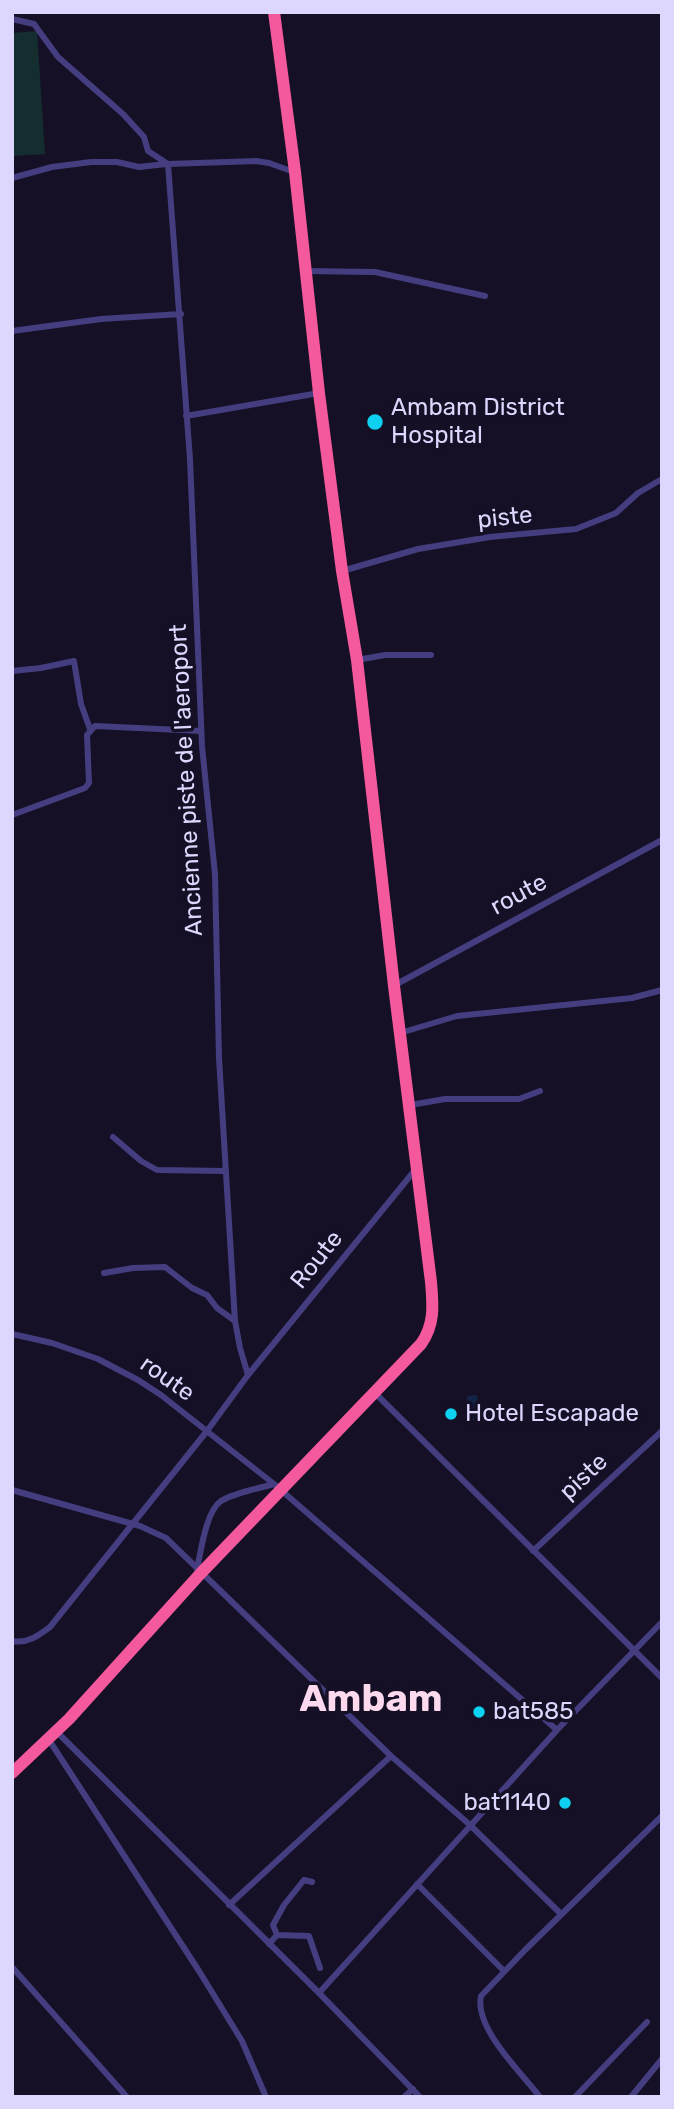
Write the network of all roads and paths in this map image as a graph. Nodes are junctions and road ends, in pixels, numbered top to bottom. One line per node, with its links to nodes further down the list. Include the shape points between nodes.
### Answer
1 (274, 12): 4 (highway)
2 (12, 19): 3 (street, via 34,24 58,57 122,114 144,137 148,151)
3 (168, 164): 4 (street, via 256,161); 5 (street, via 139,167 91,162); 8 (street, Ancienne piste de l'aeroport)
4 (295, 172): 6 (highway)
5 (12, 178)
6 (306, 271): 7 (street, via 375,272); 10 (highway)
7 (485, 296)
8 (181, 314): 9 (street); 11 (street, Ancienne piste de l'aeroport)
9 (12, 331)
10 (319, 393): 11 (street); 13 (highway)
11 (186, 416): 18 (street, Ancienne piste de l'aeroport)
12 (662, 479): 13 (street, piste, via 616,513 576,529 418,549)
13 (342, 571): 15 (highway)
14 (431, 655): 15 (street)
15 (357, 660): 21 (highway)
16 (12, 671): 17 (street, via 74,661)
17 (90, 729): 18 (street); 19 (street, via 89,783 85,788)
18 (201, 731): 28 (street, Ancienne piste de l'aeroport, via 215,874)
19 (12, 815)
20 (662, 840): 21 (street, route)
21 (394, 986): 23 (highway)
22 (662, 990): 23 (street, via 632,998 457,1016)
23 (400, 1033): 25 (highway)
24 (540, 1091): 25 (street, via 519,1099)
25 (410, 1105): 27 (highway)
26 (113, 1137): 28 (street, via 157,1170)
27 (415, 1169): 32 (street, Route); 33 (highway, via 432,1321 421,1344)
28 (226, 1171): 30 (street, Ancienne piste de l'aeroport)
29 (104, 1273): 30 (street, via 165,1267)
30 (235, 1321): 32 (street, Ancienne piste de l'aeroport)
31 (12, 1334): 34 (street, route, via 114,1366)
32 (248, 1375): 34 (street)
33 (374, 1392): 36 (highway); 39 (street)
34 (207, 1431): 36 (street, route); 38 (street)
35 (662, 1431): 39 (street, piste)
36 (278, 1487): 40 (highway); 40 (street, via 239,1494 215,1508); 45 (street, route)
37 (12, 1490): 38 (street)
38 (131, 1524): 40 (street, via 166,1538); 42 (street, via 50,1627 26,1641)
39 (533, 1551): 43 (street)
40 (199, 1571): 46 (highway); 47 (street)
41 (662, 1622): 43 (street)
42 (12, 1641)
43 (634, 1650): 44 (street); 45 (street)
44 (662, 1678)
45 (557, 1730): 50 (street)
46 (53, 1736): 48 (highway); 53 (street); 65 (street, via 242,2041)
47 (391, 1756): 50 (street); 53 (street)
48 (12, 1773)
49 (662, 1816): 54 (street)
50 (470, 1825): 52 (street); 54 (street)
51 (312, 1882): 55 (street, via 304,1880 284,1905 273,1925)
52 (416, 1884): 59 (street); 60 (street)
53 (229, 1905): 56 (street)
54 (561, 1914): 59 (street)
55 (277, 1935): 56 (street); 58 (street, via 309,1936)
56 (269, 1944): 60 (street)
57 (12, 1967): 64 (street)
58 (320, 1968)
59 (504, 1971): 68 (street, via 481,1996 484,2023)
60 (319, 1993): 63 (street)
61 (647, 2022): 69 (street)
62 (662, 2059): 70 (street)
63 (413, 2089): 66 (street); 67 (street)
64 (127, 2097)
65 (266, 2097)
66 (404, 2097)
67 (420, 2097)
68 (540, 2097)
69 (575, 2097)
70 (631, 2097)

